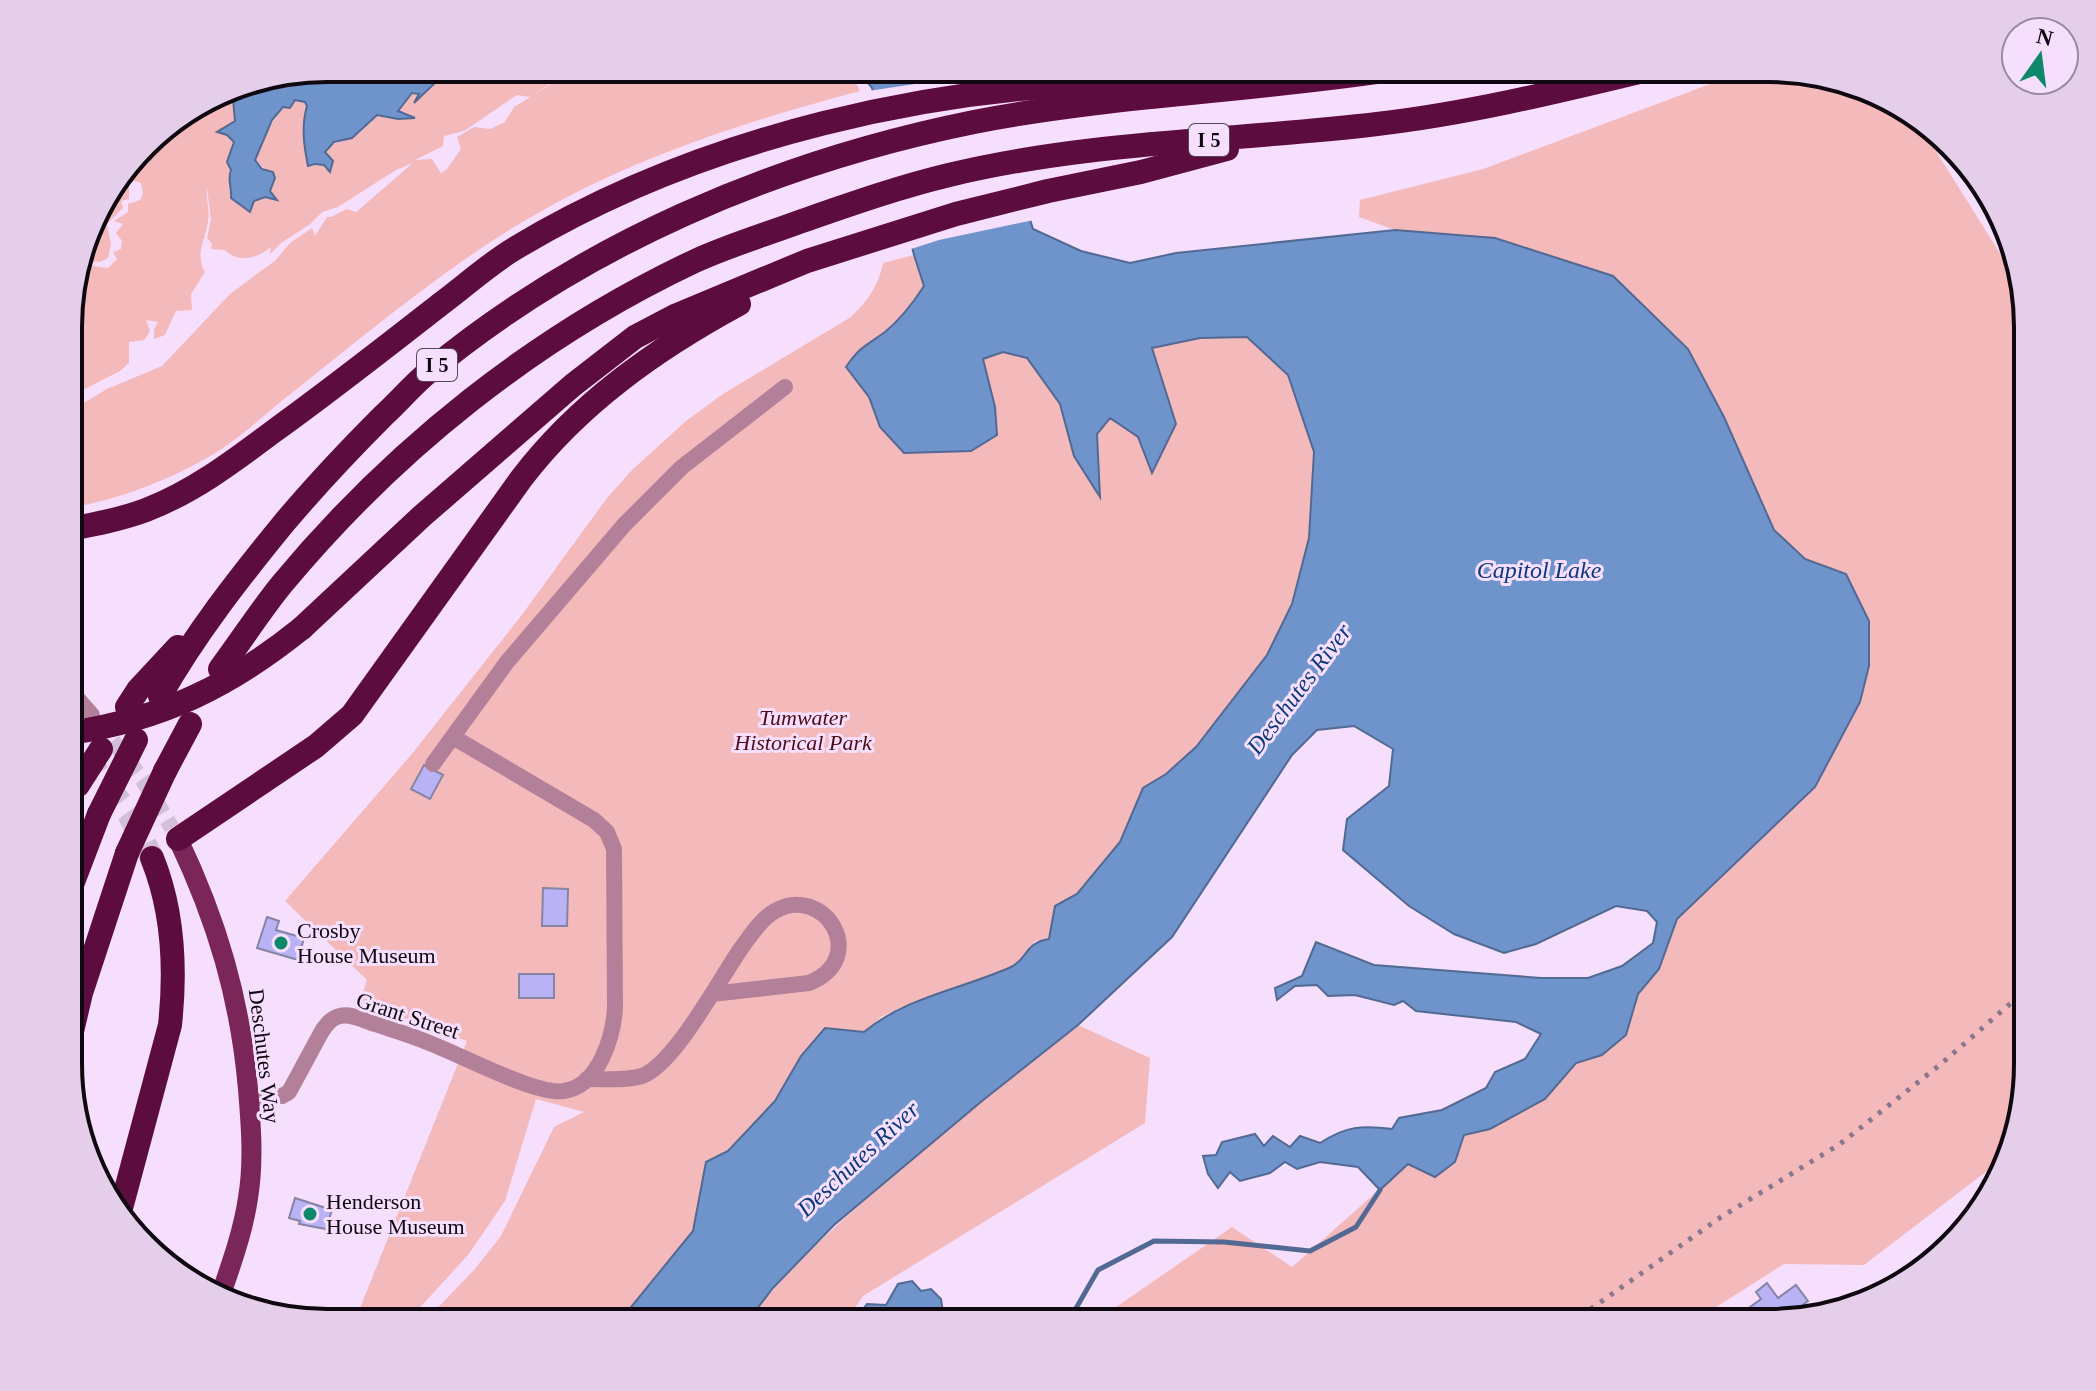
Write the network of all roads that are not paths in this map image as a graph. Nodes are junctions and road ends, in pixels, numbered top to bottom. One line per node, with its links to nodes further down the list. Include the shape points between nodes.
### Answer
1 (1301, 82): 3 (highway)
2 (1599, 82): 4 (highway, I 5, via 1461,111)
3 (1125, 91): 7 (highway, via 957,97 807,128 679,169 595,204 513,249 211,477 147,509); 8 (highway, I 5, via 911,136 817,163 654,228 534,295 423,376 327,472)
4 (1285, 133): 5 (highway, via 956,214); 9 (highway, I 5, via 1133,146 949,175 831,209 699,259 641,288 485,388 417,444 280,586)
5 (844, 248): 17 (highway, bridge, via 635,337 422,516 302,628 241,675 187,701 113,725); 19 (highway, via 837,260 748,300 673,342 574,418 539,455 352,715 316,746)
6 (785, 387): 15 (street, via 682,467 624,525 507,662)
7 (82, 526)
8 (234, 586): 10 (highway, I 5); 12 (highway)
9 (220, 669)
10 (160, 696)
11 (82, 704): 13 (street)
12 (127, 707)
13 (92, 715)
14 (190, 724): 22 (highway, bridge, via 127,853)
15 (453, 737): 18 (street); 24 (street, via 594,820 614,849 614,1020 604,1052)
16 (136, 740): 21 (highway, bridge)
17 (84, 747)
18 (433, 764)
19 (175, 833): 25 (main road, Deschutes Way, via 232,981)
20 (152, 858): 26 (highway, via 173,943 170,1025)
21 (82, 859)
22 (82, 990)
23 (712, 994): 23 (street, via 757,926 775,911 810,907 835,928 839,957 822,978); 24 (street, via 656,1069 639,1077)
24 (587, 1079): 25 (street, Grant Street, via 573,1089 550,1091 425,1040 340,1016 328,1022 289,1092)
25 (249, 1099): 27 (main road, Deschutes Way, via 248,1198)
26 (123, 1198)
27 (224, 1286)

